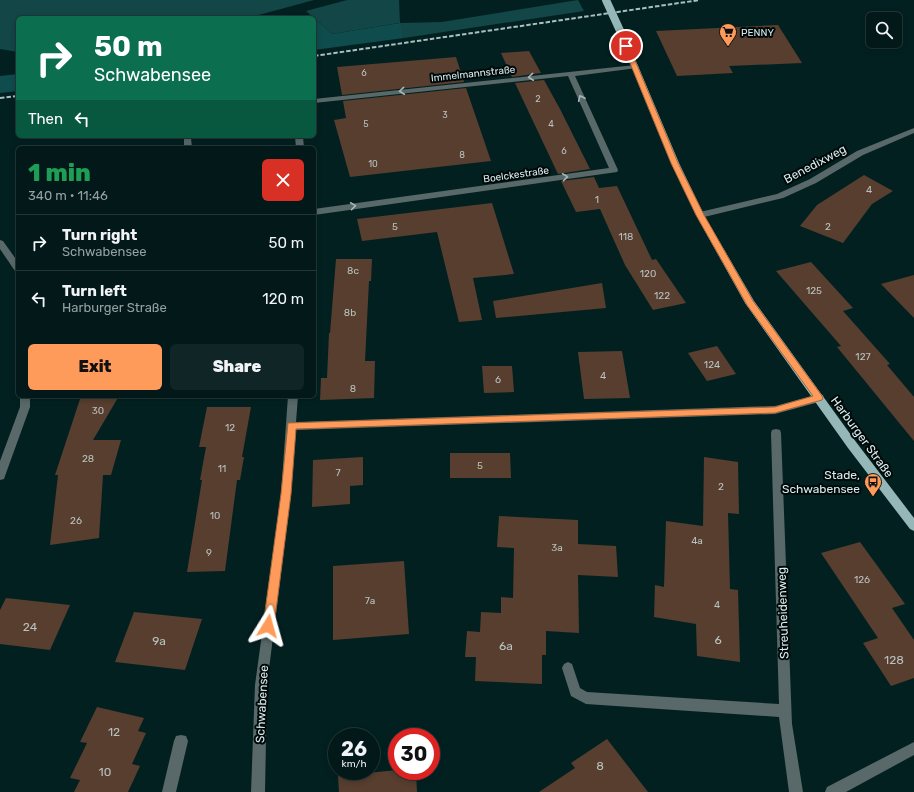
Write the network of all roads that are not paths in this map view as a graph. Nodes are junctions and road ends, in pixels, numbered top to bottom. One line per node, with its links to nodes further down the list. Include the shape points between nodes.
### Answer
1 (606, 0): 2 (main road, Harburger Straße, bridge)
2 (635, 67): 3 (street, Immelmannstraße); 7 (main road, Harburger Straße)
3 (570, 73): 4 (street, Immelmannstraße, one-way to 4); 6 (street, Boelckestraße, one-way to 3, via 614,170)
4 (316, 101)
5 (914, 130): 7 (street, Benedixweg, via 860,153 813,182 780,196)
6 (316, 212)
7 (700, 215): 12 (main road, Harburger Straße, via 750,303)
8 (0, 243): 9 (street)
9 (16, 266)
10 (25, 398): 15 (street, via 25,407)
11 (293, 398): 13 (street, Schwabensee)
12 (819, 398): 13 (street, via 775,410); 16 (main road, Harburger Straße)
13 (291, 426): 22 (street, Schwabensee, via 286,494 261,685)
14 (776, 433): 18 (street, Streuheidenweg)
15 (0, 476)
16 (914, 526)
17 (568, 668): 18 (street, via 575,692 586,698)
18 (786, 711): 23 (street, Streuheidenweg)
19 (181, 741): 21 (street)
20 (914, 748): 24 (street)
21 (169, 792)
22 (258, 792)
23 (796, 792)
24 (832, 792)

